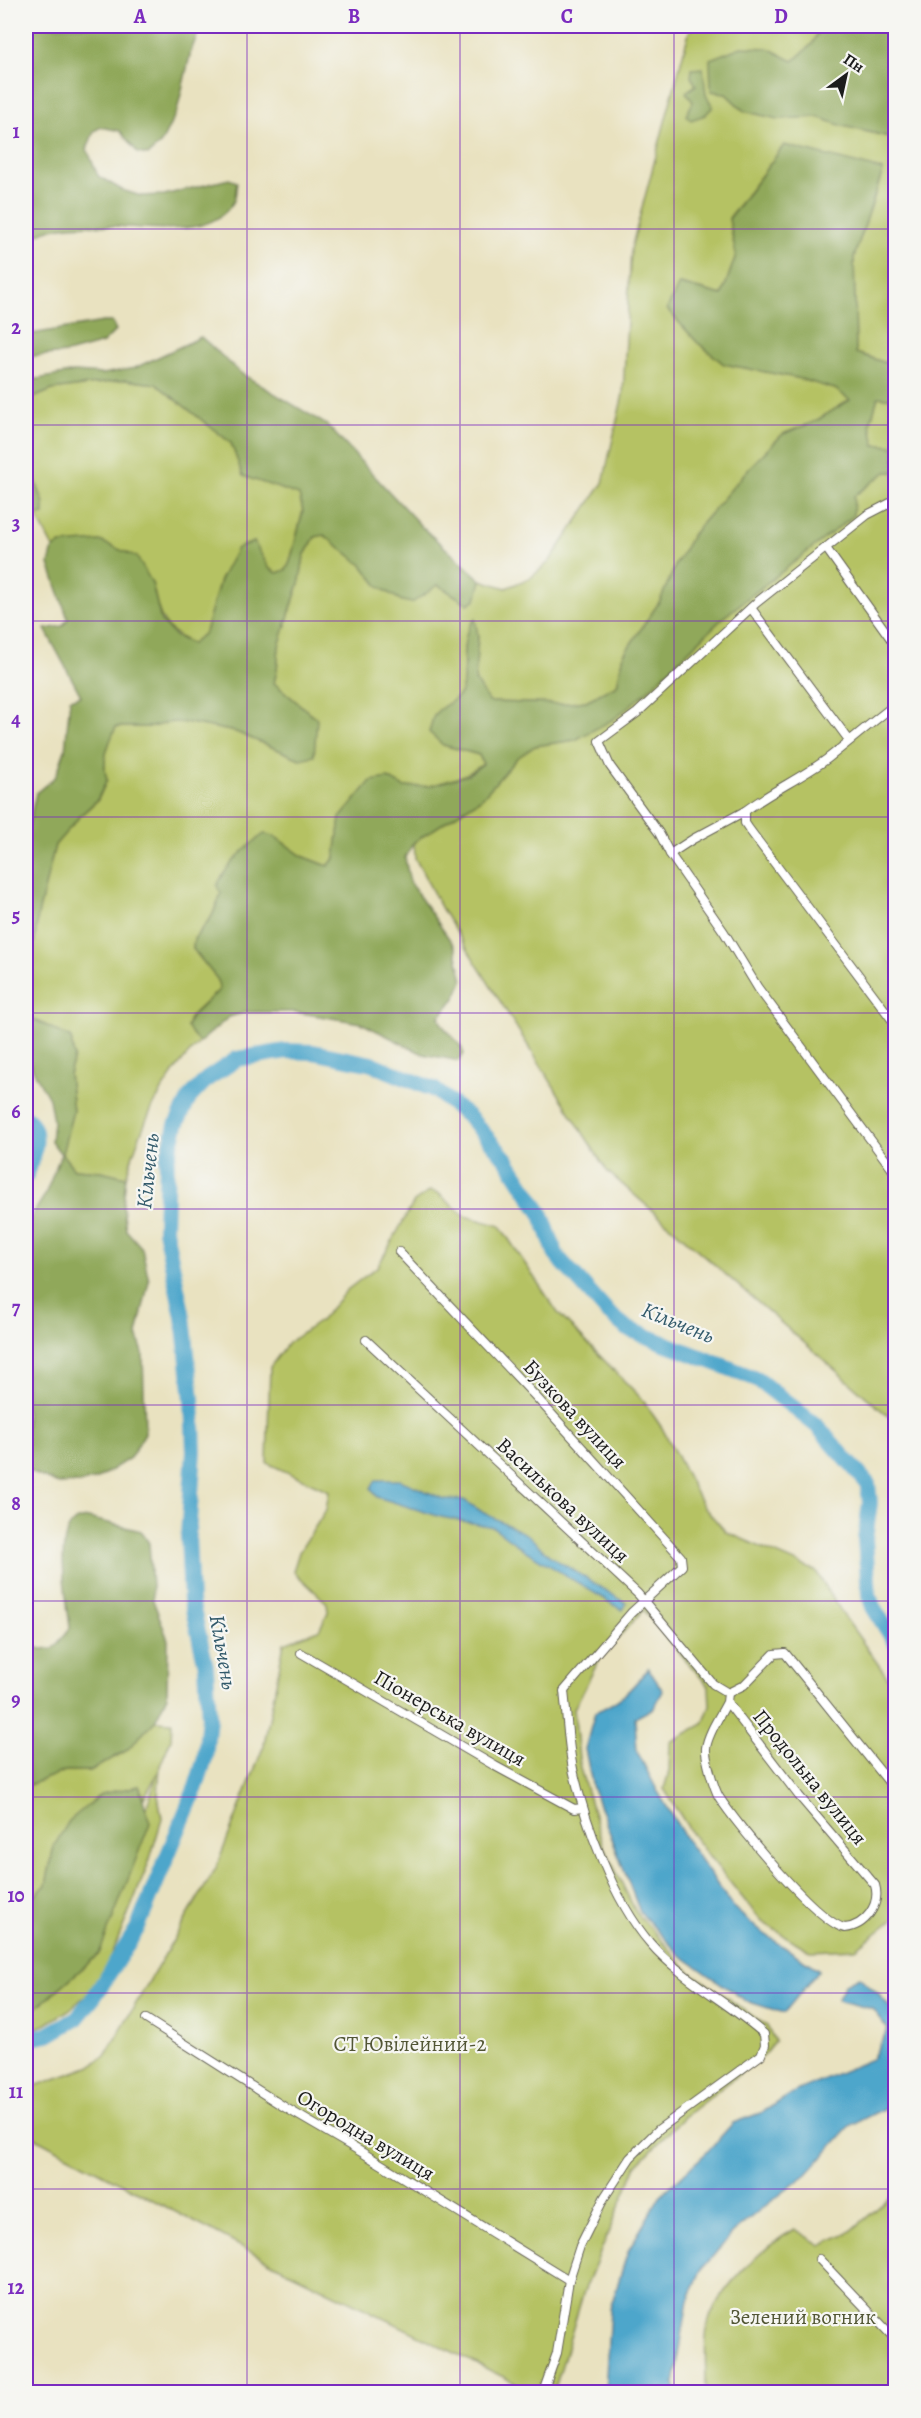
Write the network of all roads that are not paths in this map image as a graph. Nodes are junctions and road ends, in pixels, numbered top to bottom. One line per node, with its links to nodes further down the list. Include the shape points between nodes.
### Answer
1 (896, 500): 2 (street, via 867,515)
2 (826, 548): 3 (street); 4 (street)
3 (751, 609): 6 (street); 8 (street, via 638,713 600,741 610,766)
4 (896, 646)
5 (896, 704): 6 (street)
6 (849, 740): 7 (street, via 828,758)
7 (745, 811): 8 (street); 9 (street, via 749,829)
8 (670, 854): 10 (street, via 758,988)
9 (896, 1025)
10 (896, 1174)
11 (399, 1252): 13 (street, Бузкова вулиця, via 681,1557 682,1566)
12 (366, 1340): 13 (street, Василькова вулиця)
13 (644, 1602): 15 (street, Василькова вулиця); 17 (street, via 631,1612 564,1692 573,1766)
14 (301, 1653): 17 (street, Піонерська вулиця, via 495,1766 574,1809)
15 (727, 1698): 15 (street, Продольна вулиця, via 800,1796 875,1885 877,1902 860,1924 838,1927 827,1920 767,1859 718,1796 706,1750); 16 (street, via 774,1654 785,1653)
16 (896, 1791)
17 (584, 1808): 20 (street, via 623,1904 650,1943 752,2023 764,2034 765,2045 760,2055 659,2129 630,2158 580,2246)
18 (146, 2019): 20 (street, Огородна вулиця)
19 (819, 2259): 21 (street)
20 (569, 2280): 22 (street, via 557,2354)
21 (896, 2340)
22 (543, 2392)

